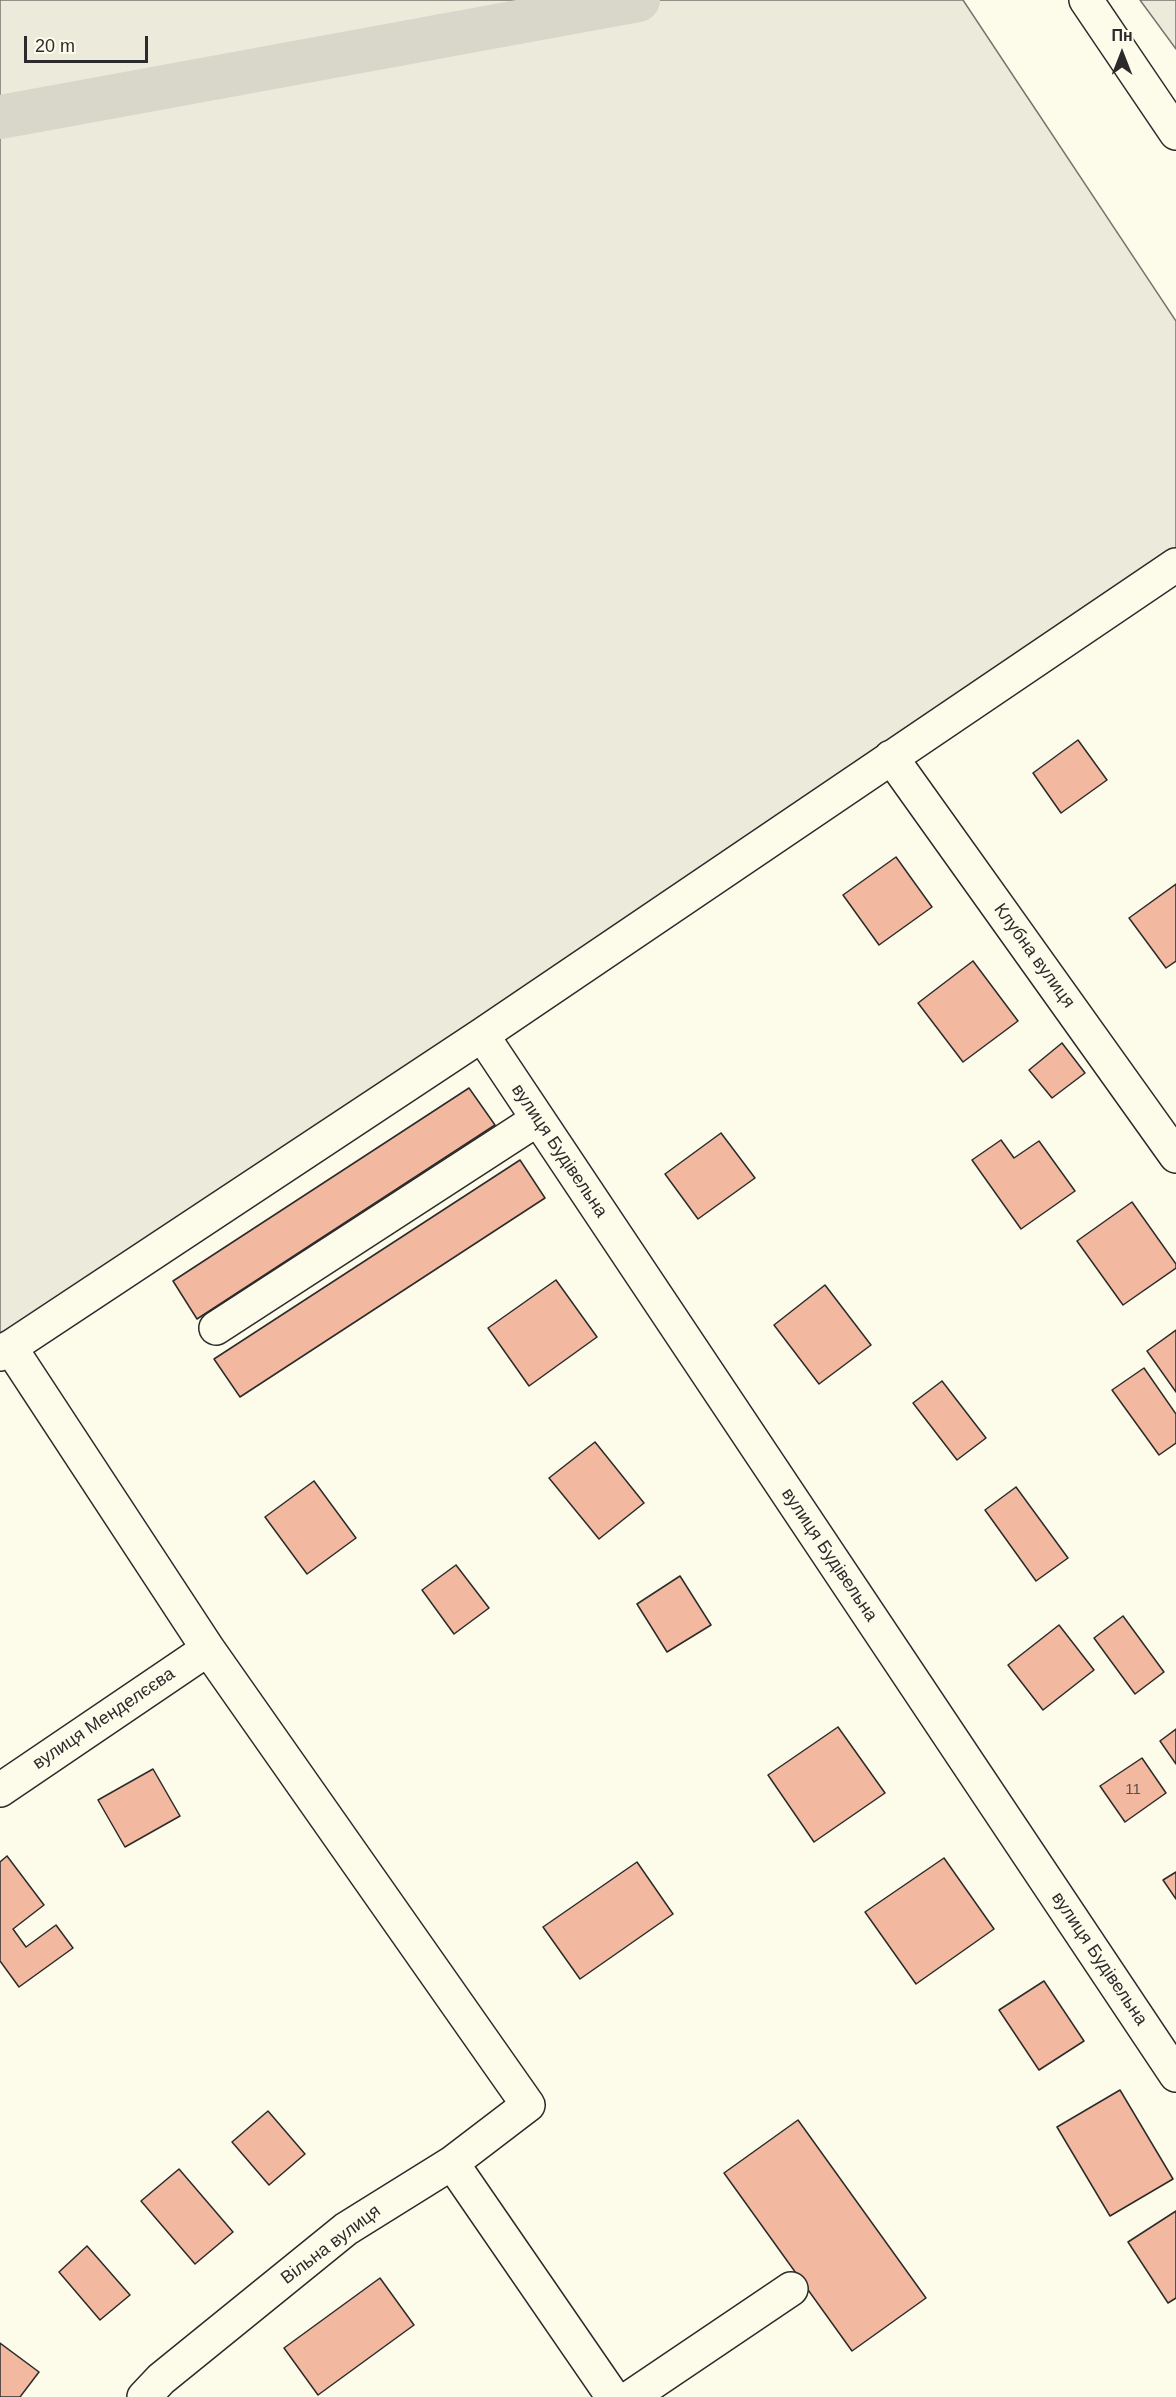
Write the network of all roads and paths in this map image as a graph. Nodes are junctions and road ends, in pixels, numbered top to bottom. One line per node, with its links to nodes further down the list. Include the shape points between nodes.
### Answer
1 (1086, 0): 2 (street)
2 (1176, 133)
3 (1176, 565): 4 (street)
4 (891, 757): 5 (street); 7 (street, Клубна вулиця)
5 (482, 1035): 6 (street, вулиця Будівельна); 9 (street)
6 (538, 1119): 8 (street); 12 (street, вулиця Будівельна)
7 (1176, 1156)
8 (216, 1328)
9 (5, 1350): 10 (street)
10 (208, 1649): 11 (street, вулиця Менделєєва); 13 (street, Вільна вулиця, via 528,2105)
11 (0, 1790)
12 (1176, 2075)
13 (452, 2163): 15 (street, Вільна вулиця, via 346,2229); 16 (street)
14 (790, 2289): 17 (street)
15 (144, 2397)
16 (613, 2397)
17 (630, 2397)

